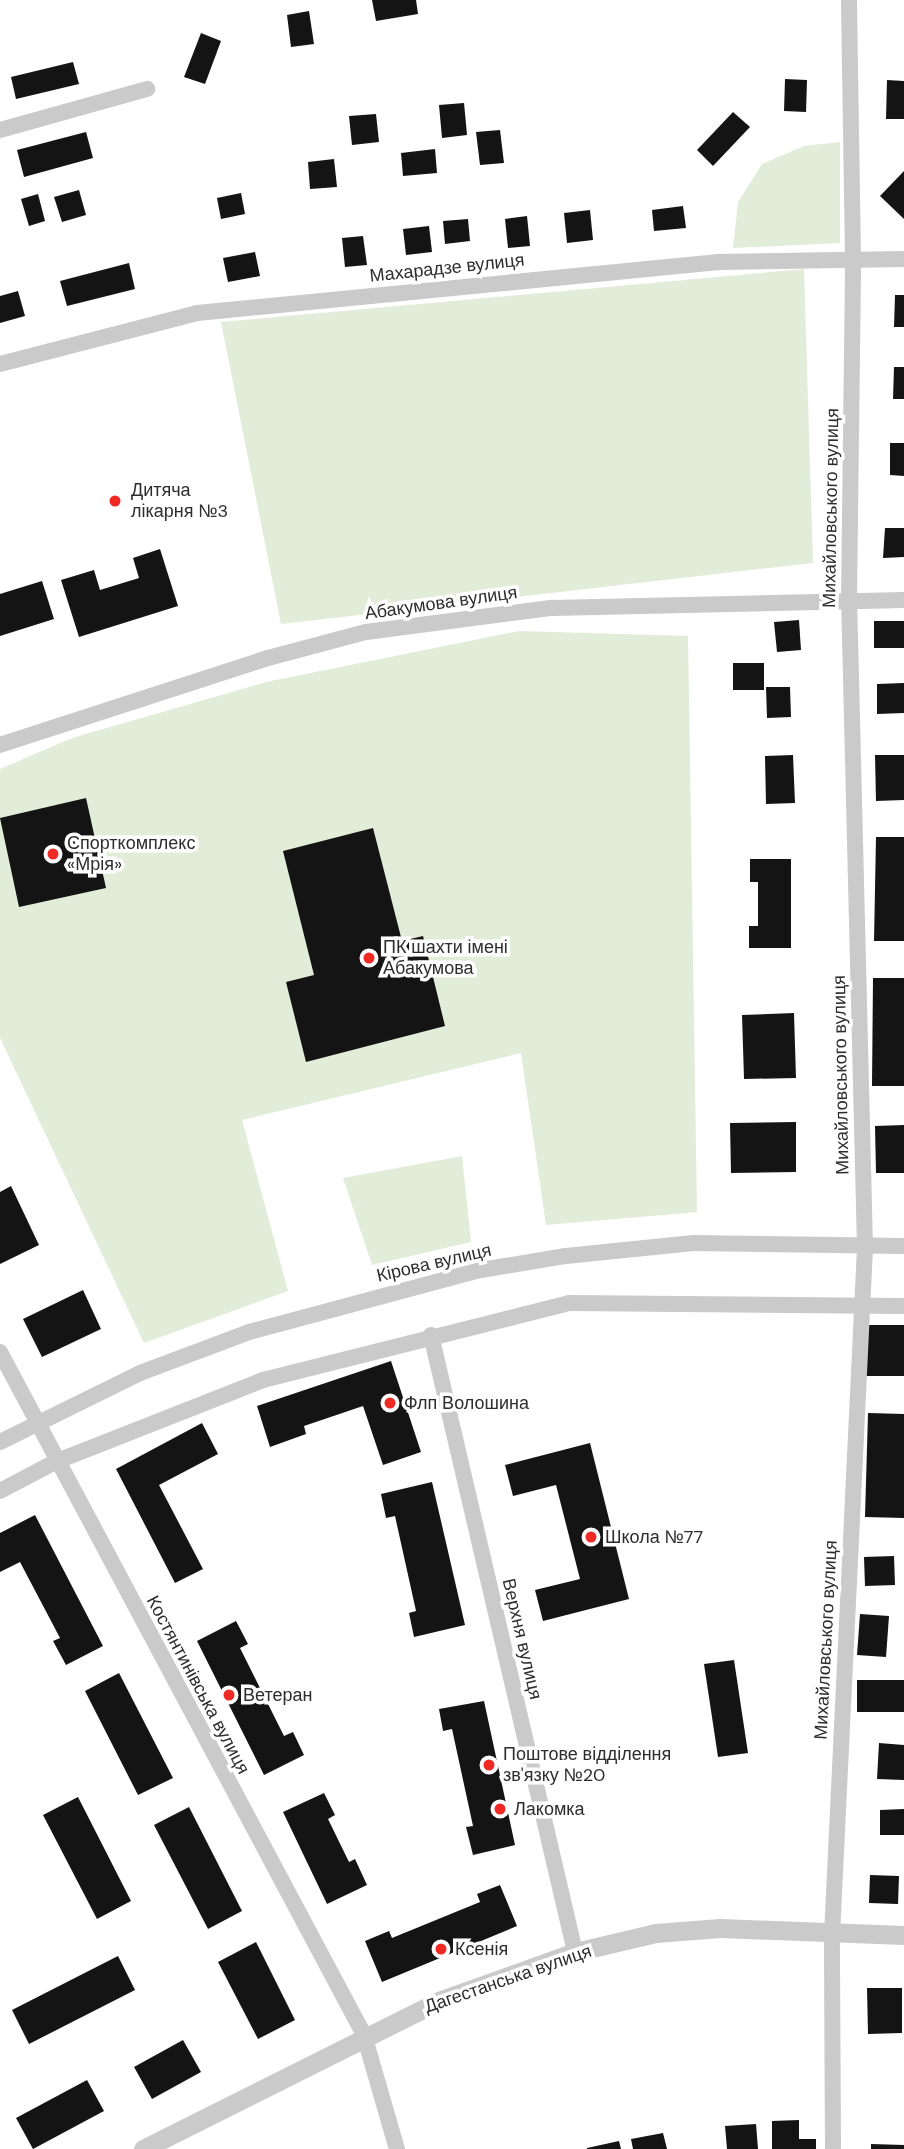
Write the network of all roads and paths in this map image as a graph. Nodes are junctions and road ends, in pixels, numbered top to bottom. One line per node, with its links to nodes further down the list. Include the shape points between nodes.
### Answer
1 (849, 0): 4 (street, Михайловського вулиця)
2 (146, 89): 3 (street)
3 (0, 130)
4 (853, 258): 5 (street, Махарадзе вулиця); 6 (street, Махарадзе вулиця, via 719,262 197,313); 7 (street, Михайловського вулиця)
5 (904, 259)
6 (0, 364)
7 (849, 599): 8 (street, Абакумова вулиця); 9 (street, Абакумова вулиця, via 552,608 366,632 268,658); 11 (street, Михайловського вулиця)
8 (904, 600)
9 (0, 745)
10 (904, 1246): 11 (street, Кірова вулиця)
11 (864, 1247): 12 (street, Михайловського вулиця); 16 (street, Кірова вулиця, via 693,1243 481,1270 249,1332 140,1373)
12 (861, 1306): 13 (street); 14 (street, via 569,1303); 20 (street, Михайловського вулиця)
13 (904, 1306)
14 (431, 1335): 18 (street, via 263,1380); 22 (street, Верхня вулиця)
15 (0, 1352): 16 (street, Костянтинівська вулиця)
16 (36, 1423): 17 (street, Кірова вулиця); 18 (street, Костянтинівська вулиця)
17 (0, 1442)
18 (55, 1462): 19 (street); 23 (street, Костянтинівська вулиця)
19 (0, 1490)
20 (832, 1935): 21 (street, Дагестанська вулиця); 22 (street, Дагестанська вулиця, via 720,1928 656,1933); 26 (street, Михайловського вулиця)
21 (904, 1935)
22 (575, 1952): 23 (street, Дагестанська вулиця, via 436,2002)
23 (365, 2035): 24 (street, Дагестанська вулиця); 25 (street, Костянтинівська вулиця)
24 (143, 2149)
25 (397, 2149)
26 (833, 2149)

